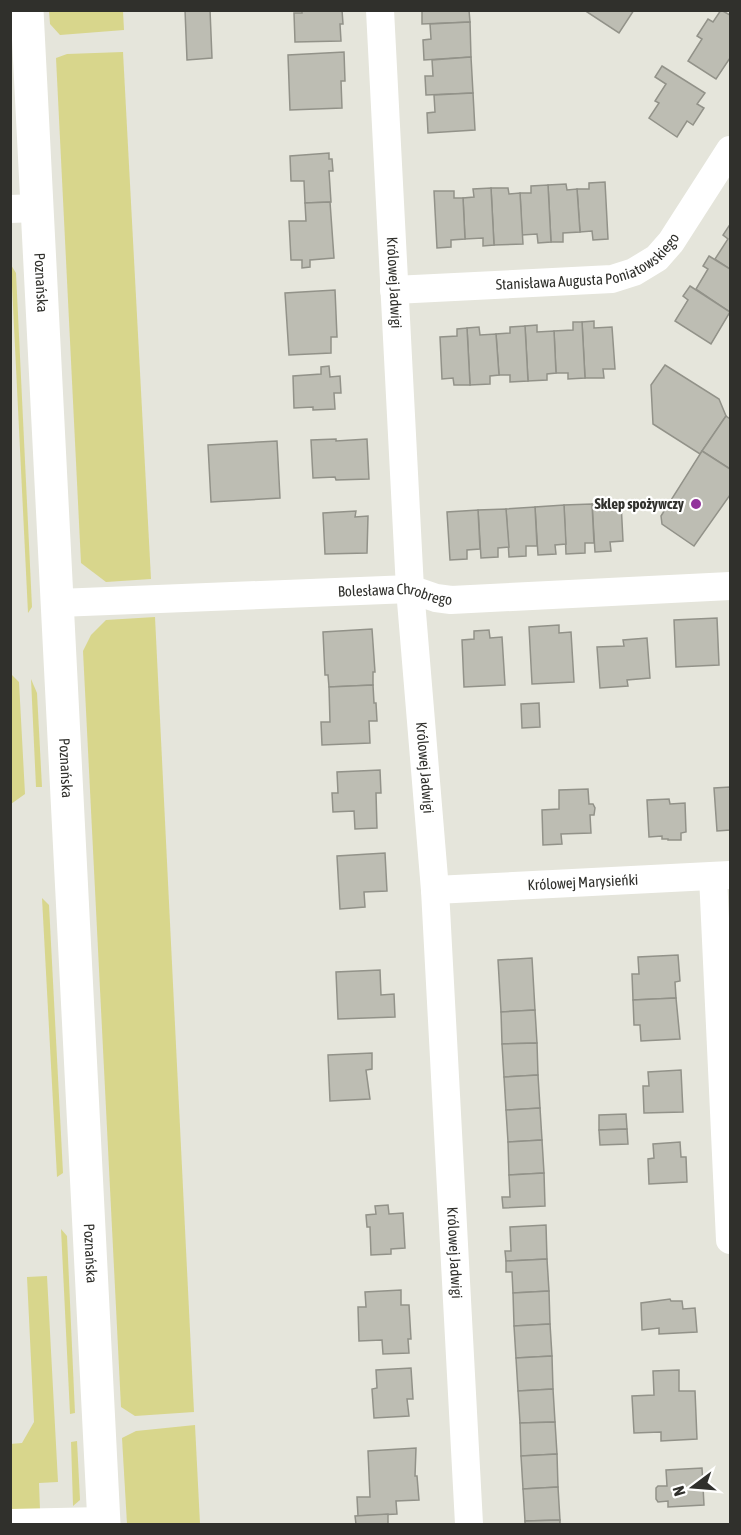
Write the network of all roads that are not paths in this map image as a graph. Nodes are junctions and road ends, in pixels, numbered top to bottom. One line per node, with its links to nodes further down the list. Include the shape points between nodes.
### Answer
1 (27, 10): 4 (main road, Poznańska)
2 (380, 10): 5 (street, Królowej Jadwigi)
3 (730, 150): 5 (street, Stanisława Augusta Poniatowskiego, via 671,242 657,258 634,272 612,279)
4 (23, 209): 8 (main road, Poznańska)
5 (394, 290): 7 (street, Królowej Jadwigi)
6 (730, 586): 7 (street, Bolesława Chrobrego, via 451,600)
7 (410, 589): 8 (street, Bolesława Chrobrego); 10 (street, Królowej Jadwigi)
8 (58, 603): 13 (main road, Poznańska)
9 (722, 875): 10 (street, Królowej Marysieńki); 11 (street)
10 (435, 890): 14 (street, Królowej Jadwigi)
11 (730, 1240)
12 (10, 1523): 13 (street)
13 (104, 1523)
14 (469, 1524)

